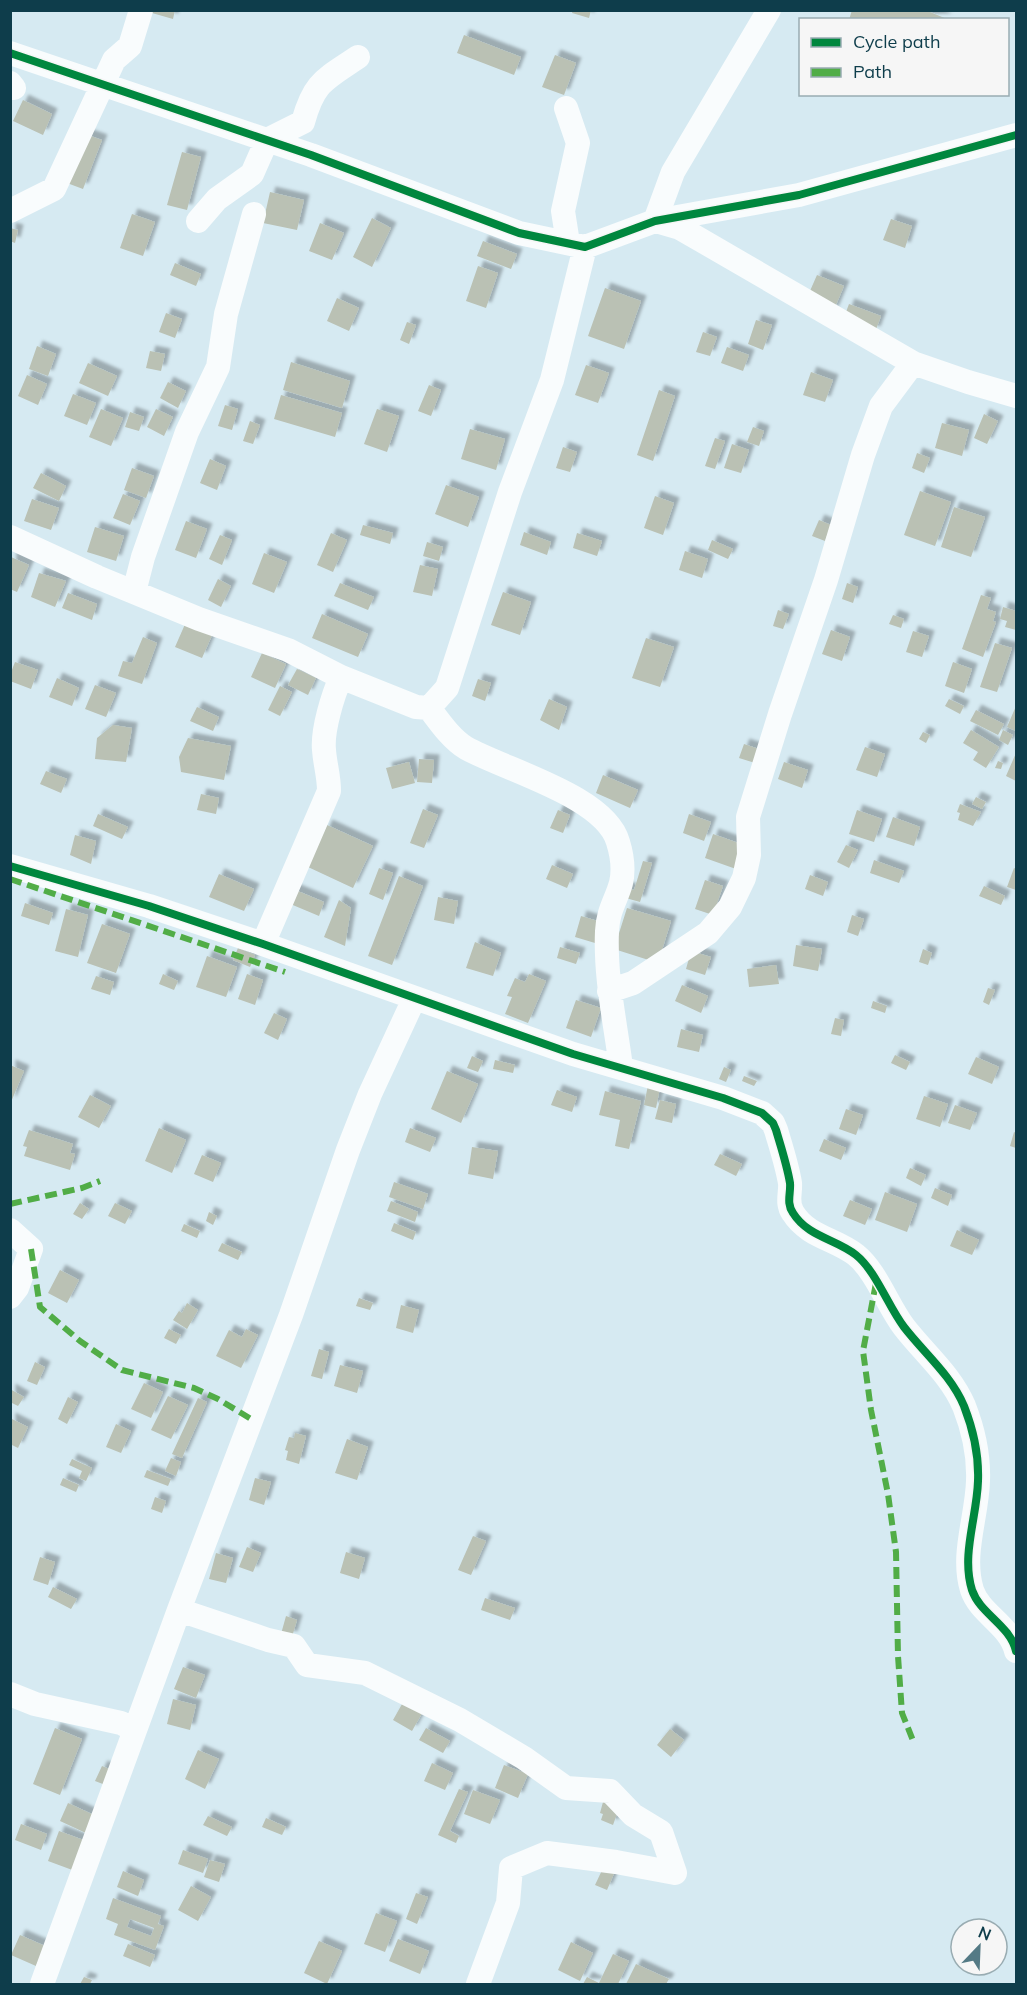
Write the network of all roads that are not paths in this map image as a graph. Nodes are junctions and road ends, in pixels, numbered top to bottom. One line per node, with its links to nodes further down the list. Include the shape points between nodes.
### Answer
1 (141, 10): 5 (street, via 130,46 114,60)
2 (769, 10): 11 (street, via 673,172)
3 (10, 53): 5 (street)
4 (358, 57): 8 (street, via 322,81 309,99 303,122)
5 (102, 84): 8 (street); 9 (street, via 54,189)
6 (566, 108): 13 (street, via 578,143 563,212)
7 (1017, 135): 11 (street, via 799,195)
8 (267, 140): 12 (street, via 252,174 217,199); 13 (street, via 519,233)
9 (10, 211)
10 (254, 214): 17 (street, via 226,314 218,367 187,432)
11 (655, 220): 13 (street); 14 (street, via 681,228)
12 (198, 221)
13 (577, 245): 19 (street, via 552,380 510,492 457,663 447,688)
14 (913, 363): 15 (street); 22 (street, via 881,406 863,455 748,817 749,855 744,878 730,907 708,933 633,983)
15 (1017, 396)
16 (10, 537): 17 (street)
17 (134, 592): 18 (street, via 288,650)
18 (341, 677): 19 (street, via 416,707); 21 (street, via 331,700 323,748 329,791)
19 (429, 708): 22 (street, via 464,747 574,798 609,826 622,861 621,882 610,907 607,928)
20 (10, 866): 21 (street)
21 (263, 944): 23 (street)
22 (609, 991): 24 (street)
23 (414, 999): 24 (street); 27 (street, via 348,1150 291,1315)
24 (621, 1067): 28 (street, via 732,1101 769,1119 776,1130 790,1185 792,1212 809,1230 852,1252 862,1262 903,1326 949,1380 964,1406 977,1450 978,1482 968,1558 972,1589 979,1603 1014,1641)
25 (10, 1230): 26 (street, via 31,1249)
26 (10, 1297)
27 (179, 1610): 30 (street); 32 (street, via 294,1647 307,1665 365,1673 460,1720 566,1788 610,1791 633,1815 661,1832 675,1873 547,1853 511,1868 508,1903)
28 (1017, 1651)
29 (10, 1694): 30 (street)
30 (135, 1730): 31 (street)
31 (42, 1984)
32 (477, 1984)

